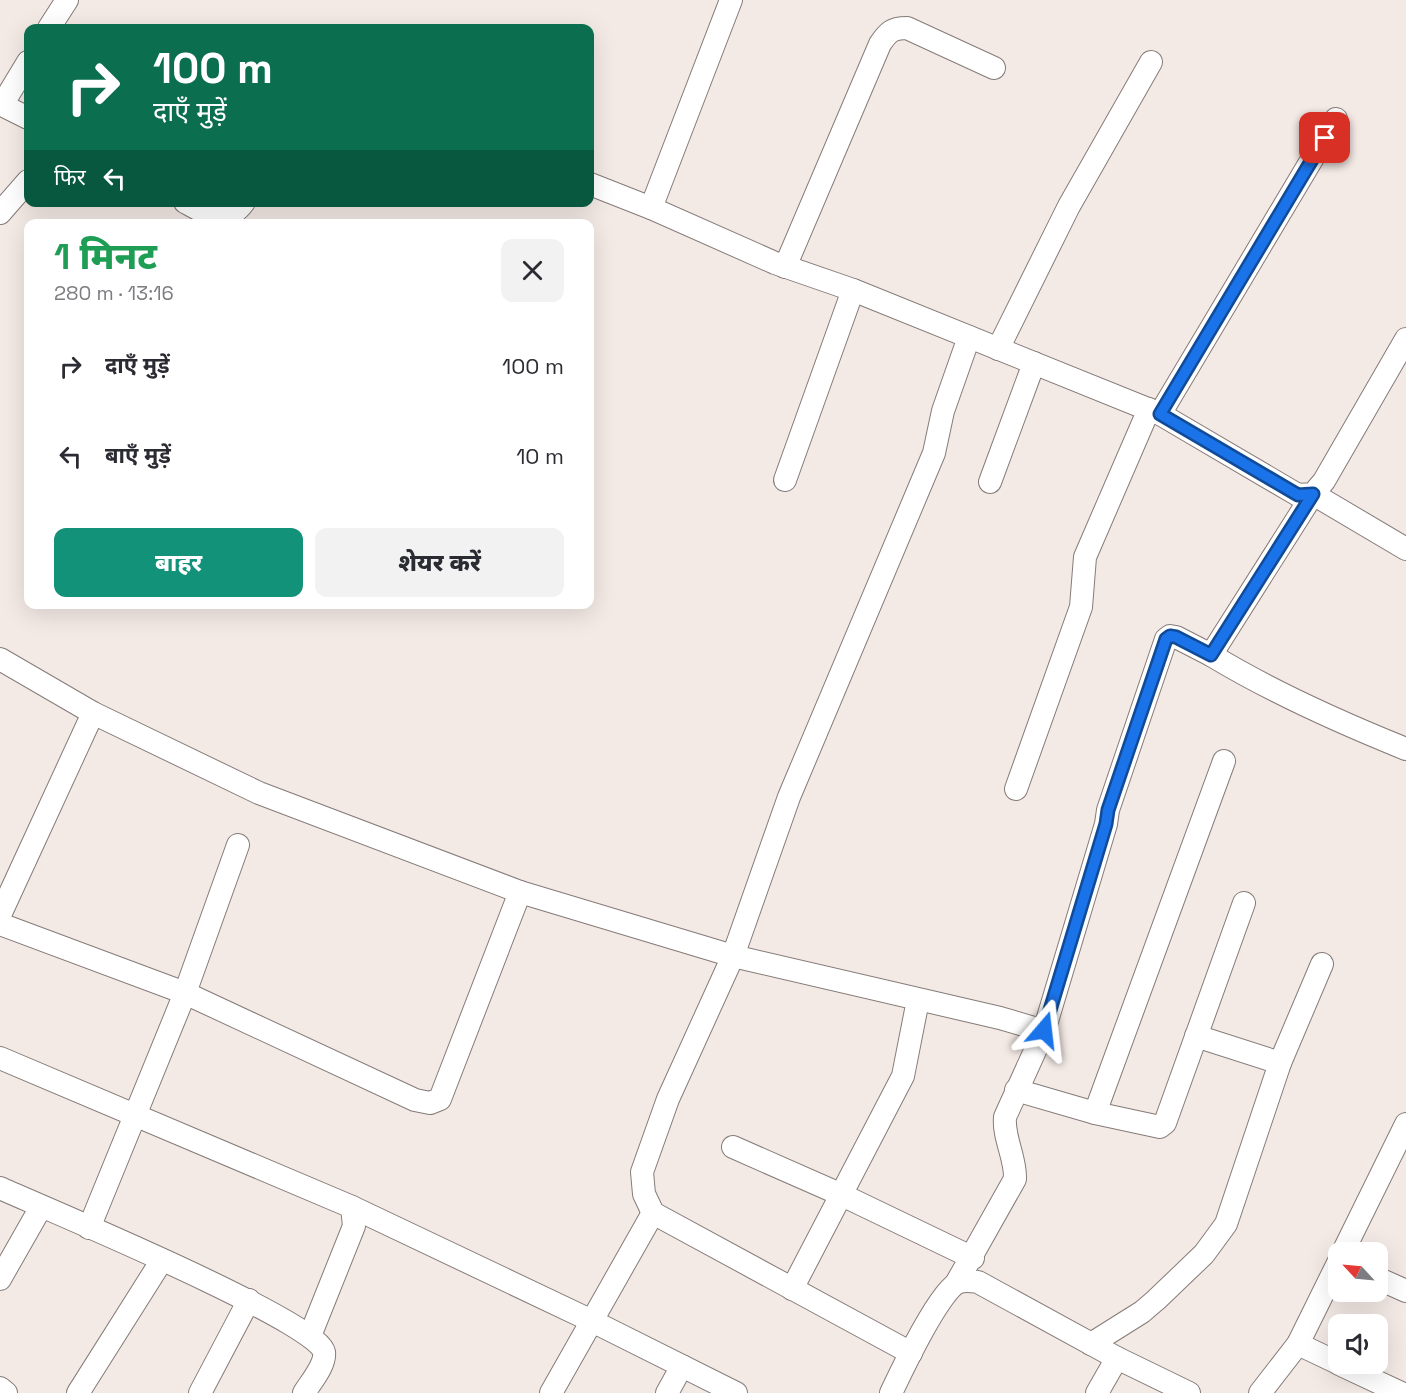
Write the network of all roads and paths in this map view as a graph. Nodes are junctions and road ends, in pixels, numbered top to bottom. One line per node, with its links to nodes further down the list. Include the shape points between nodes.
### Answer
1 (67, 0): 3 (street)
2 (731, 0): 14 (street)
3 (52, 24)
4 (1151, 62): 20 (street, via 1069,206)
5 (24, 68): 7 (street)
6 (994, 68): 16 (street, via 907,28 887,33)
7 (1, 105): 8 (street)
8 (24, 116)
9 (1336, 119): 22 (street)
10 (24, 186): 15 (street)
11 (594, 186): 14 (street)
12 (194, 207): 13 (street, via 224,217)
13 (240, 207)
14 (651, 208): 16 (street)
15 (0, 213)
16 (785, 267): 17 (street)
17 (853, 290): 18 (street); 23 (street)
18 (969, 337): 20 (street); 38 (street, via 943,411 934,453 789,797)
19 (1406, 339): 25 (street)
20 (998, 349): 21 (street)
21 (1034, 363): 22 (street); 24 (street)
22 (1154, 412): 25 (street, via 1298,495); 32 (street, via 1085,557 1081,607)
23 (785, 480)
24 (990, 482)
25 (1313, 494): 26 (street); 27 (street)
26 (1406, 549)
27 (1211, 655): 30 (street, via 1253,680); 42 (street, via 1176,637 1166,639 1108,810)
28 (0, 659): 29 (street)
29 (93, 713): 34 (street, via 259,793); 36 (street)
30 (1406, 749)
31 (1224, 761): 47 (street)
32 (1016, 789)
33 (238, 845): 40 (street)
34 (520, 892): 38 (street); 40 (street, via 436,1102 415,1100)
35 (1244, 903): 43 (street)
36 (0, 915)
37 (0, 924): 40 (street)
38 (733, 956): 41 (street); 55 (street, via 668,1099 642,1172 644,1194)
39 (1322, 963): 45 (street)
40 (185, 993): 48 (street)
41 (918, 1000): 42 (street); 52 (street, via 903,1076)
42 (1044, 1030): 46 (street)
43 (1196, 1036): 45 (street); 47 (street, via 1164,1124 1160,1127)
44 (0, 1058): 48 (street)
45 (1280, 1063): 69 (street, via 1226,1224 1204,1254 1156,1300)
46 (1016, 1090): 47 (street); 58 (street, via 1004,1125 1015,1179)
47 (1095, 1113)
48 (135, 1114): 54 (street); 56 (street)
49 (1406, 1124): 57 (street)
50 (733, 1147): 52 (street)
51 (0, 1188): 53 (street)
52 (842, 1195): 58 (street); 64 (street)
53 (41, 1207): 56 (street); 60 (street)
54 (352, 1207): 67 (street); 68 (street, via 354,1226)
55 (653, 1213): 64 (street); 67 (street)
56 (89, 1228): 59 (street)
57 (1348, 1242)
58 (973, 1258): 61 (street)
59 (162, 1260): 66 (street); 78 (street)
60 (0, 1279)
61 (957, 1282): 69 (street, via 978,1282); 71 (street, via 944,1296)
62 (1328, 1283): 70 (street)
63 (1388, 1283): 65 (street)
64 (792, 1289): 71 (street)
65 (1406, 1291)
66 (249, 1300): 68 (street); 79 (street)
67 (592, 1321): 74 (street); 81 (street)
68 (310, 1336): 80 (street, via 324,1352 323,1361)
69 (1091, 1344): 72 (street)
70 (1298, 1344): 73 (street); 87 (street)
71 (911, 1353): 84 (street)
72 (1117, 1358): 85 (street); 86 (street)
73 (1328, 1358)
74 (682, 1366): 82 (street); 83 (street)
75 (1362, 1374): 88 (street)
76 (0, 1388): 77 (street)
77 (6, 1393)
78 (78, 1393)
79 (200, 1393)
80 (304, 1393)
81 (551, 1393)
82 (668, 1393)
83 (735, 1393)
84 (891, 1393)
85 (1097, 1393)
86 (1189, 1393)
87 (1260, 1393)
88 (1401, 1393)

